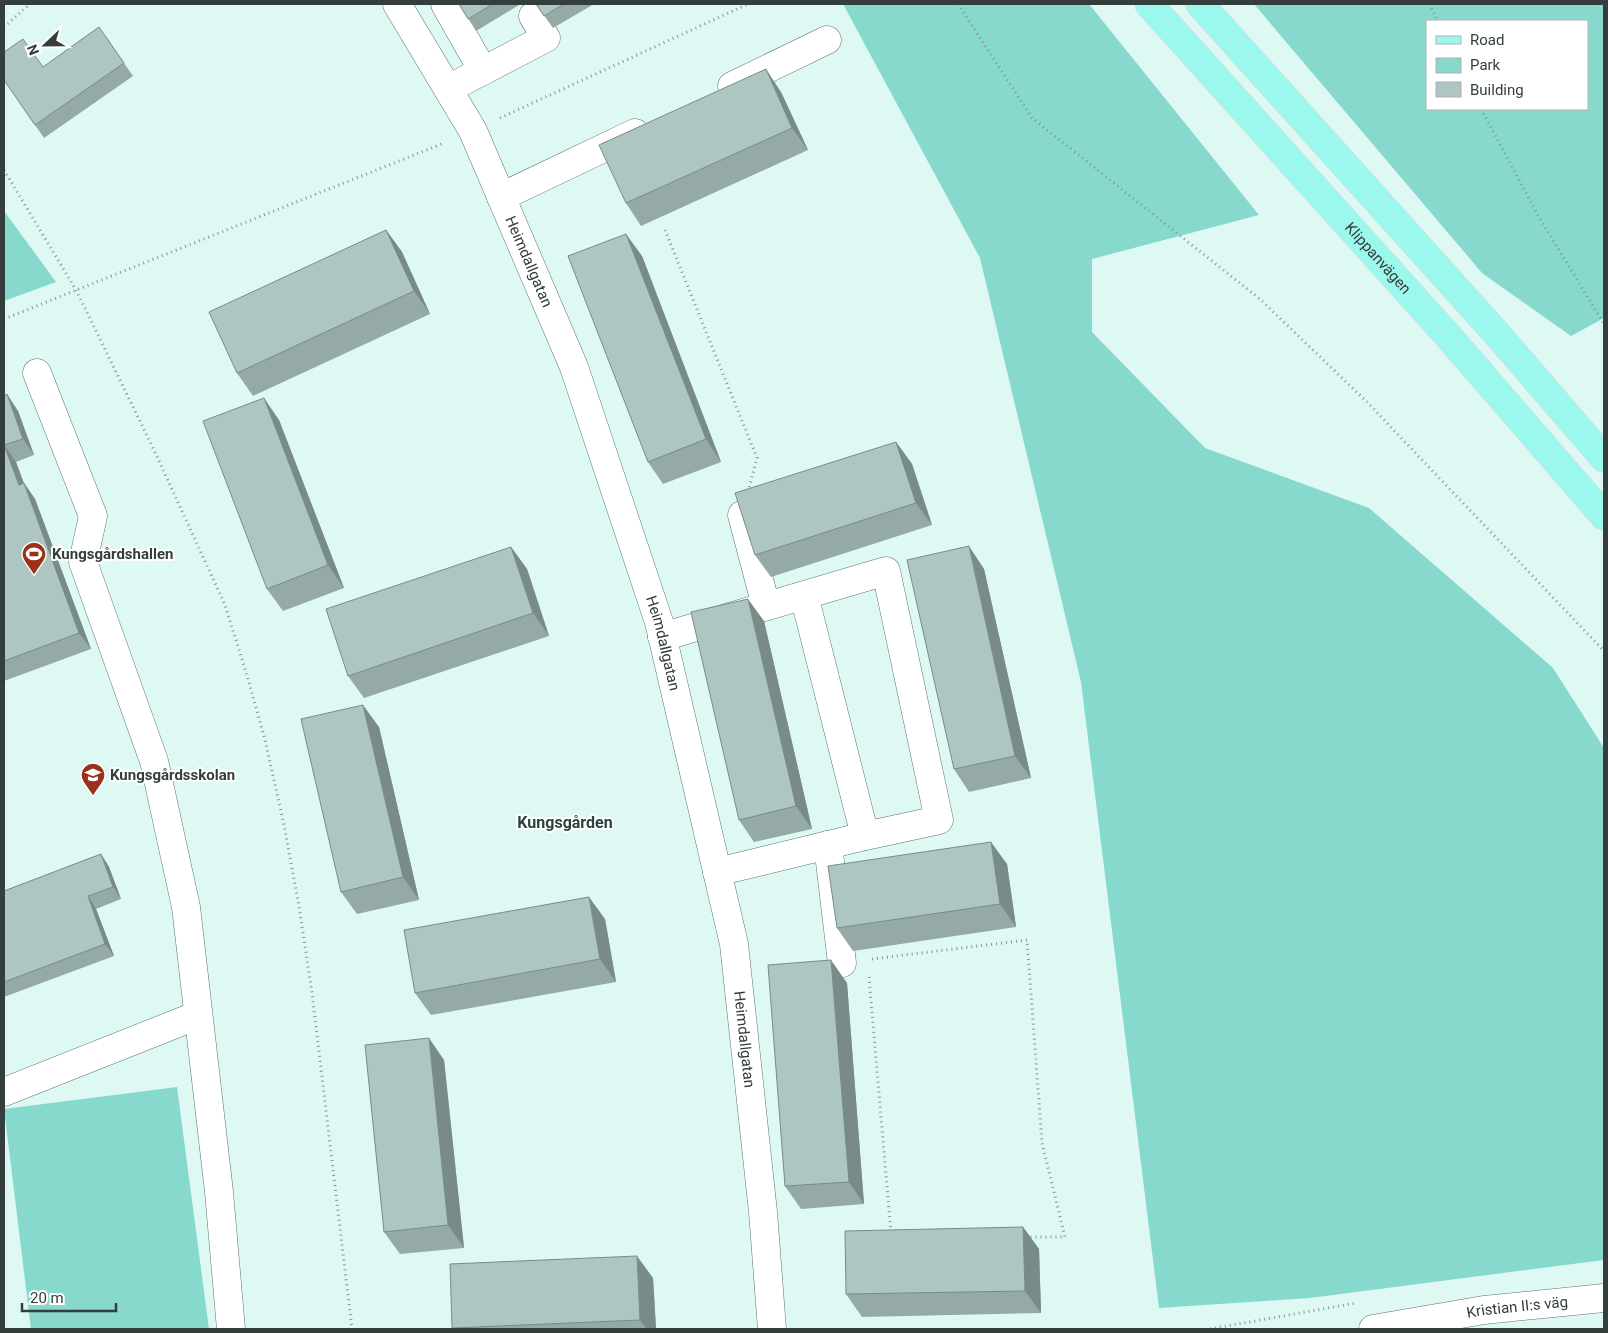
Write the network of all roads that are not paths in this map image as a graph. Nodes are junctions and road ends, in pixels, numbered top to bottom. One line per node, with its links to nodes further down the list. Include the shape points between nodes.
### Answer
1 (397, 4): 8 (street, Heimdallgatan)
2 (445, 4): 7 (street)
3 (1149, 4): 15 (main road, Klippanvägen)
4 (1200, 4): 13 (main road)
5 (533, 16): 7 (street, via 546,38)
6 (827, 40): 9 (street)
7 (483, 71): 8 (street)
8 (448, 89): 11 (street, Heimdallgatan, via 473,131)
9 (713, 95)
10 (660, 121): 11 (street)
11 (501, 197): 18 (street, Heimdallgatan, via 574,367)
12 (38, 373): 26 (street, via 94,516 83,562 154,761 186,907 219,1192)
13 (1604, 458)
14 (742, 515): 17 (street)
15 (1604, 516)
16 (804, 595): 17 (street); 19 (street); 19 (street, via 886,571 939,820)
17 (766, 606): 18 (street)
18 (662, 637): 21 (street, Heimdallgatan)
19 (865, 836): 20 (street)
20 (828, 845): 21 (street); 22 (street)
21 (717, 872): 27 (street, Heimdallgatan, via 734,944 763,1212)
22 (854, 962)
23 (188, 1019): 24 (street)
24 (4, 1092)
25 (1604, 1298): 28 (street, Kristian II:s väg, via 1484,1310)
26 (231, 1329)
27 (772, 1329)
28 (1373, 1329)

